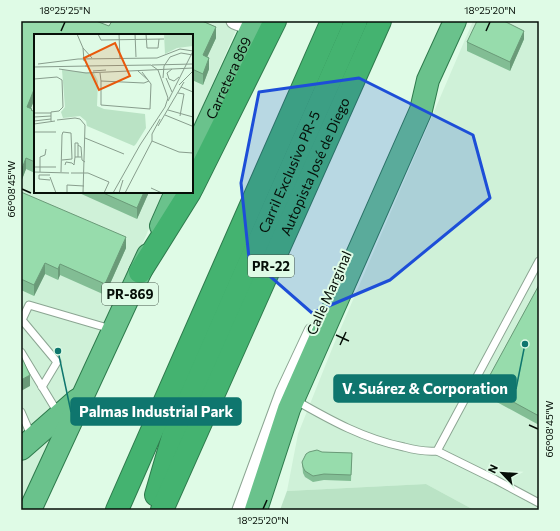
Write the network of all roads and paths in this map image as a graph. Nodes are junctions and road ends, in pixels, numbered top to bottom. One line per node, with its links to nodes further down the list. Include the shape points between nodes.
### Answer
1 (275, 21): 9 (highway)
2 (332, 21): 27 (highway, PR-22)
3 (356, 21): 22 (highway, Carril Exclusivo PR-5)
4 (380, 21): 30 (highway, Autopista José de Diego / PR-22)
5 (455, 21): 7 (highway, Calle Marginal)
6 (247, 23): 8 (highway, Carretera 869)
7 (428, 80): 19 (highway, Calle Marginal, via 420,110); 31 (street, Calle Marginal, via 413,106 283,393)
8 (193, 155)
9 (193, 186)
10 (176, 193): 13 (highway, PR-869)
11 (189, 193): 13 (highway)
12 (539, 261): 24 (lane)
13 (140, 272): 15 (highway, PR-869)
14 (22, 321): 15 (lane, via 29,305); 17 (lane, via 57,362)
15 (113, 330): 18 (highway, PR-869)
16 (21, 352): 17 (lane)
17 (42, 387): 21 (lane)
18 (82, 396): 21 (highway, PR-869); 26 (highway)
19 (293, 399): 24 (lane, via 344,428 385,443 427,452); 32 (highway, Calle Marginal)
20 (21, 412): 23 (lane)
21 (59, 416): 23 (highway, PR-869)
22 (174, 433): 28 (highway); 29 (highway)
23 (27, 444)
24 (437, 451): 25 (lane)
25 (539, 503)
26 (30, 510)
27 (117, 510)
28 (126, 510)
29 (152, 510)
30 (162, 510)
31 (240, 510)
32 (256, 510)

